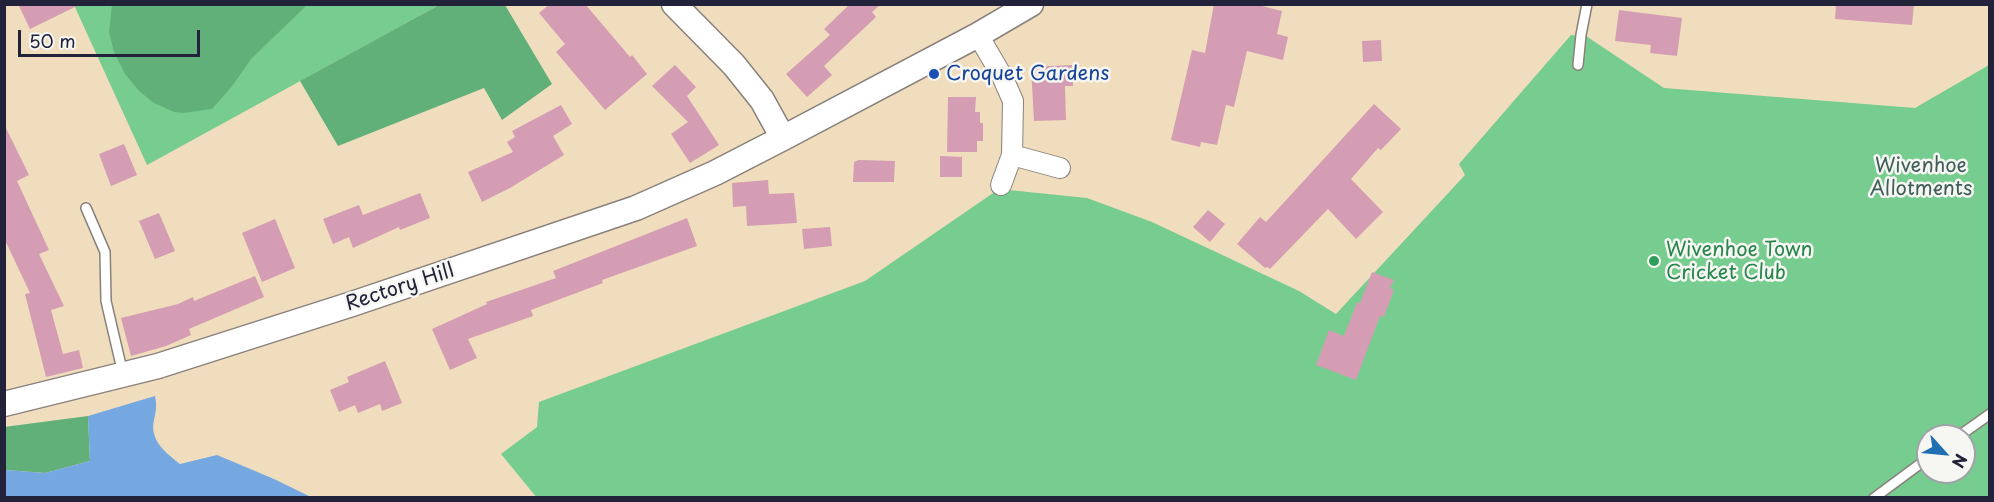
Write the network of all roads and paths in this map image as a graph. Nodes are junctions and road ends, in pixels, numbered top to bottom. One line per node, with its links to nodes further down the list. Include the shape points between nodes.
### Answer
1 (674, 4): 6 (street, via 748,82)
2 (1031, 4): 4 (street, Rectory Hill)
3 (1587, 4): 5 (lane)
4 (978, 35): 6 (street, Rectory Hill); 7 (street, via 1013,101)
5 (1578, 65)
6 (783, 138): 11 (street, Rectory Hill, via 636,208 352,304)
7 (1012, 155): 8 (street); 9 (street)
8 (1060, 168)
9 (1001, 185)
10 (86, 208): 11 (lane, via 105,252 106,301)
11 (124, 375): 12 (street, Rectory Hill)
12 (4, 404)
13 (1989, 414): 14 (lane)
14 (1975, 424)
15 (1916, 467): 16 (lane)
16 (1874, 498)

